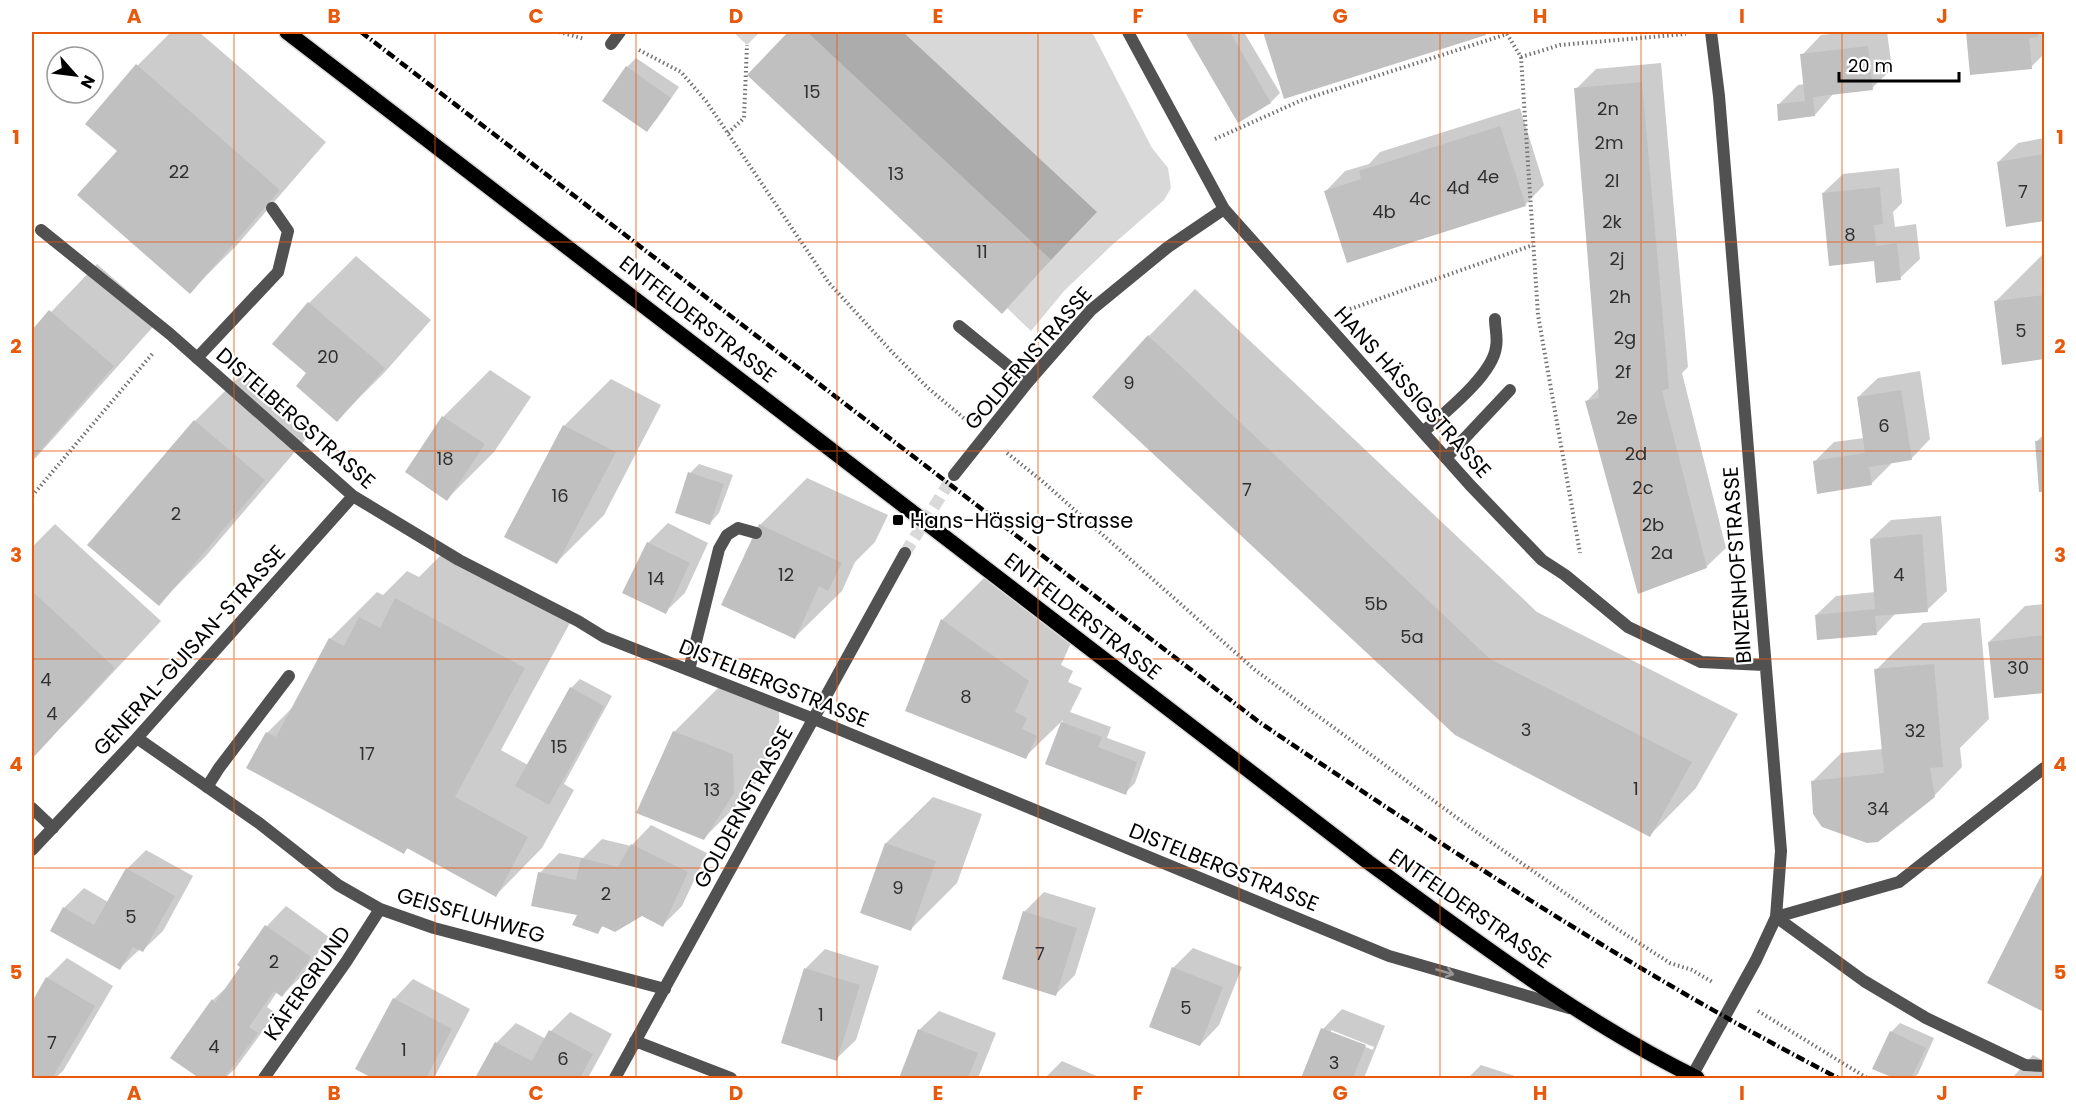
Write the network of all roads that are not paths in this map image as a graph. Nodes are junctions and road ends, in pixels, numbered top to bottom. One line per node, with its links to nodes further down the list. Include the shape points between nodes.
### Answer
1 (287, 32): 33 (main road, ENTFELDERSTRASSE, via 1368,862)
2 (620, 32): 5 (street)
3 (1128, 32): 7 (street, HANS HÄSSIGSTRASSE)
4 (1711, 32): 20 (street, BINZENHOFSTRASSE)
5 (611, 44)
6 (272, 208): 11 (street, via 288,231 278,272)
7 (1224, 209): 12 (street, GOLDERNSTRASSE, via 1167,247 1091,310); 14 (street, HANS HÄSSIGSTRASSE)
8 (41, 230): 11 (street, DISTELBERGSTRASSE)
9 (1495, 319): 14 (street, via 1496,348 1487,369)
10 (959, 326): 12 (street)
11 (197, 358): 17 (street, DISTELBERGSTRASSE)
12 (1028, 382): 16 (street, GOLDERNSTRASSE)
13 (1510, 390): 15 (street)
14 (1423, 432): 15 (street, HANS HÄSSIGSTRASSE)
15 (1446, 458): 20 (street, HANS HÄSSIGSTRASSE, via 1542,560 1628,627 1701,662)
16 (954, 475)
17 (353, 496): 21 (street, DISTELBERGSTRASSE, via 459,560 604,637); 24 (street, GENERAL-GUISAN-STRASSE)
18 (756, 532): 21 (street, via 738,528 727,535 719,549)
19 (905, 553): 23 (street, GOLDERNSTRASSE)
20 (1764, 665): 31 (street, BINZENHOFSTRASSE, via 1781,851)
21 (689, 670): 23 (street, DISTELBERGSTRASSE)
22 (289, 676): 26 (street)
23 (814, 719): 32 (street, GOLDERNSTRASSE); 33 (street, DISTELBERGSTRASSE, one-way to 33, via 1389,956)
24 (137, 738): 26 (street, GEISSFLUHWEG); 28 (street, GENERAL-GUISAN-STRASSE)
25 (2044, 768): 31 (street, via 1899,882)
26 (207, 787): 30 (street, GEISSFLUHWEG, via 338,885)
27 (32, 808): 28 (street)
28 (53, 828): 29 (street, GENERAL-GUISAN-STRASSE)
29 (32, 850)
30 (380, 909): 32 (street, GEISSFLUHWEG, via 434,928); 37 (street, KÄFERGRUND)
31 (1776, 917): 35 (street, via 1864,981 1926,1018 2025,1065); 36 (street, BINZENHOFSTRASSE)
32 (665, 989): 34 (street, GOLDERNSTRASSE)
33 (1582, 1012): 36 (main road, ENTFELDERSTRASSE)
34 (635, 1041): 38 (street, GOLDERNSTRASSE); 39 (street)
35 (2044, 1066)
36 (1695, 1077)
37 (264, 1078)
38 (615, 1078)
39 (731, 1078)

